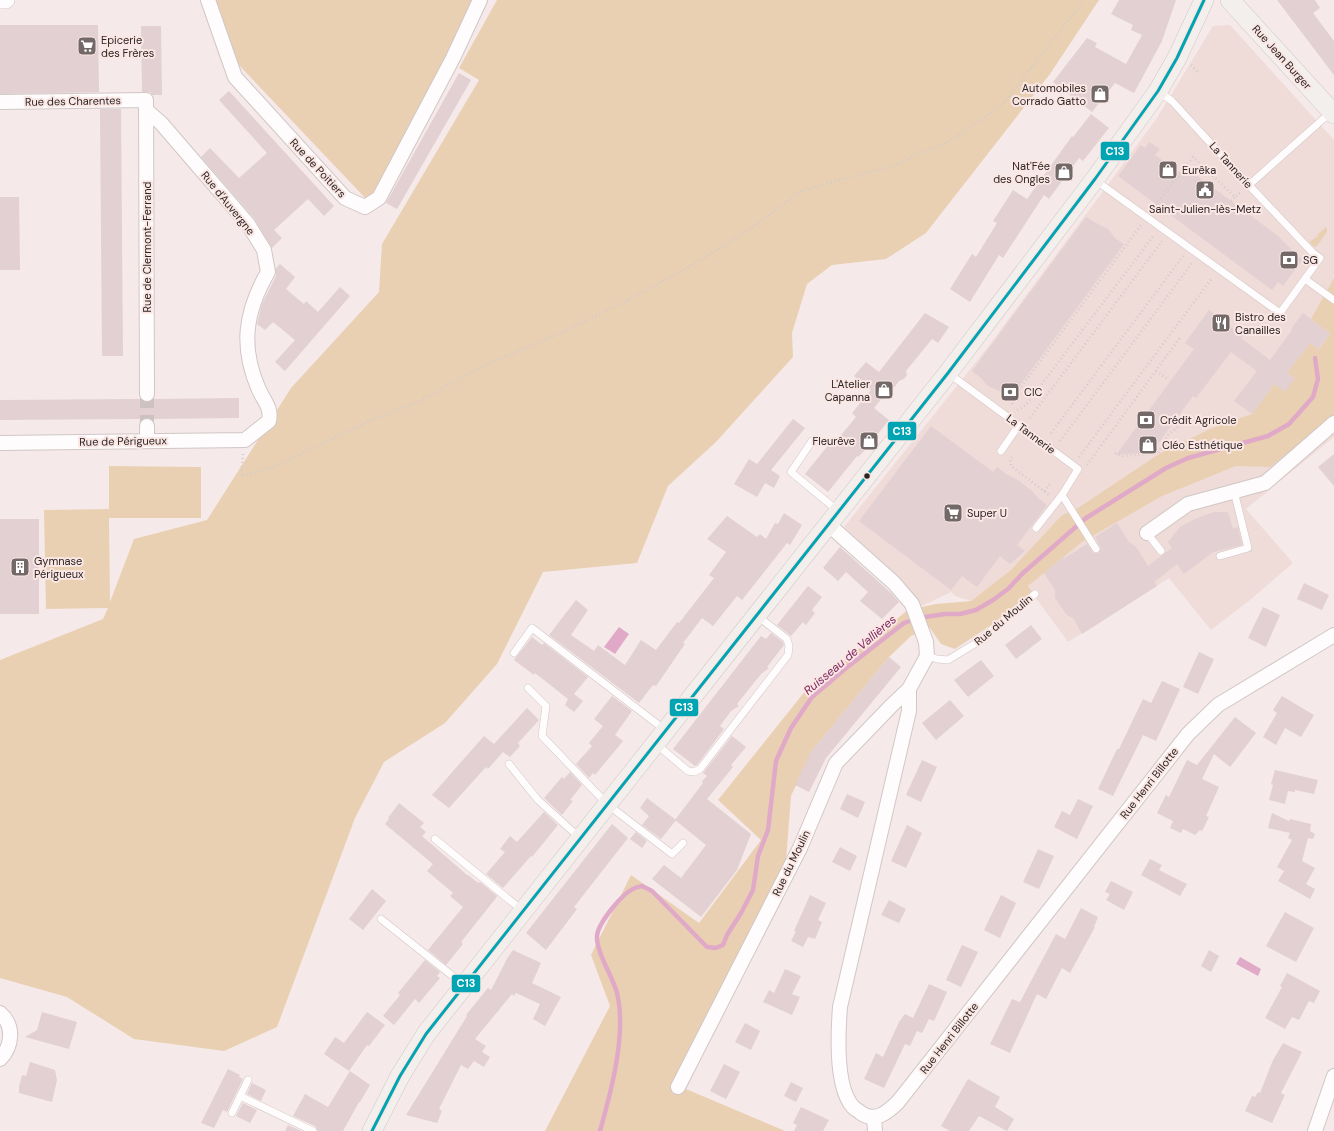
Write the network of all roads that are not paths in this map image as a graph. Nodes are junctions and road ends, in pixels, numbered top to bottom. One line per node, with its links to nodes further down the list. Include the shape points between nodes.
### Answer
1 (0, 0): 2 (street)
2 (6, 0)
3 (208, 0): 4 (street, Rue de Poitiers, via 235,77 345,198 366,206 379,198 453,58)
4 (480, 0)
5 (1204, 0): 7 (main road, via 1177,58)
6 (1230, 0): 10 (main road, Rue Jean Burger)
7 (1158, 91): 11 (main road); 12 (lane, La Tannerie, via 1172,101)
8 (0, 102): 9 (street, Rue des Charentes)
9 (146, 105): 16 (street, Rue de Clermont-Ferrand); 20 (street, Rue d'Auvergne, via 248,224 264,250 268,272 253,305 248,324 247,345 251,370 271,413 269,421)
10 (1333, 113): 12 (lane)
11 (1095, 179): 13 (lane, via 1280,313); 15 (main road)
12 (1249, 185): 13 (lane, La Tannerie, via 1313,254 1320,258)
13 (1305, 279): 14 (lane)
14 (1334, 300)
15 (948, 373): 18 (lane, La Tannerie); 27 (main road)
16 (147, 394)
17 (1334, 423): 25 (street, via 1265,483)
18 (1018, 425): 24 (lane); 26 (lane, La Tannerie, via 1078,470)
19 (147, 426): 21 (street)
20 (245, 440): 21 (street, Rue de Périgueux)
21 (147, 441): 23 (street, Rue de Périgueux)
22 (812, 441): 27 (lane, via 791,472)
23 (0, 443)
24 (1001, 450)
25 (1234, 491): 29 (street, via 1188,504); 32 (lane, via 1248,548)
26 (1062, 495): 28 (lane); 30 (lane)
27 (834, 518): 34 (main road); 36 (street, via 912,604)
28 (1036, 528)
29 (1147, 533): 31 (lane)
30 (1096, 549)
31 (1161, 551)
32 (1220, 556)
33 (1035, 594): 36 (lane, Rue du Moulin, via 976,644 948,660 937,659)
34 (756, 615): 40 (main road); 40 (lane, via 787,639 788,655 700,769 688,771)
35 (1334, 635): 56 (street, Rue Henri Billotte, via 1218,705 1188,734 898,1102)
36 (927, 648): 39 (street, Rue du Moulin)
37 (514, 653): 40 (lane, via 532,628)
38 (528, 688): 42 (lane, via 546,706 542,736)
39 (909, 689): 53 (street, Rue du Moulin, via 836,763 800,848); 56 (street, Rue Henri Billotte, via 909,711 840,1014 838,1036 846,1095 853,1107)
40 (660, 737): 42 (main road)
41 (509, 764): 43 (lane, via 538,800)
42 (607, 804): 43 (main road); 45 (lane, via 672,854)
43 (580, 838): 46 (main road)
44 (435, 839): 46 (lane)
45 (683, 842)
46 (522, 911): 48 (main road)
47 (381, 919): 48 (lane)
48 (464, 985): 58 (main road, via 426,1034 400,1076)
49 (0, 1013): 50 (street, via 11,1034 10,1045)
50 (0, 1060)
51 (1334, 1076): 59 (street)
52 (248, 1080): 54 (lane)
53 (678, 1087)
54 (240, 1096): 55 (lane); 57 (lane)
55 (232, 1113)
56 (875, 1124)
57 (313, 1131)
58 (372, 1131)
59 (1315, 1131)

